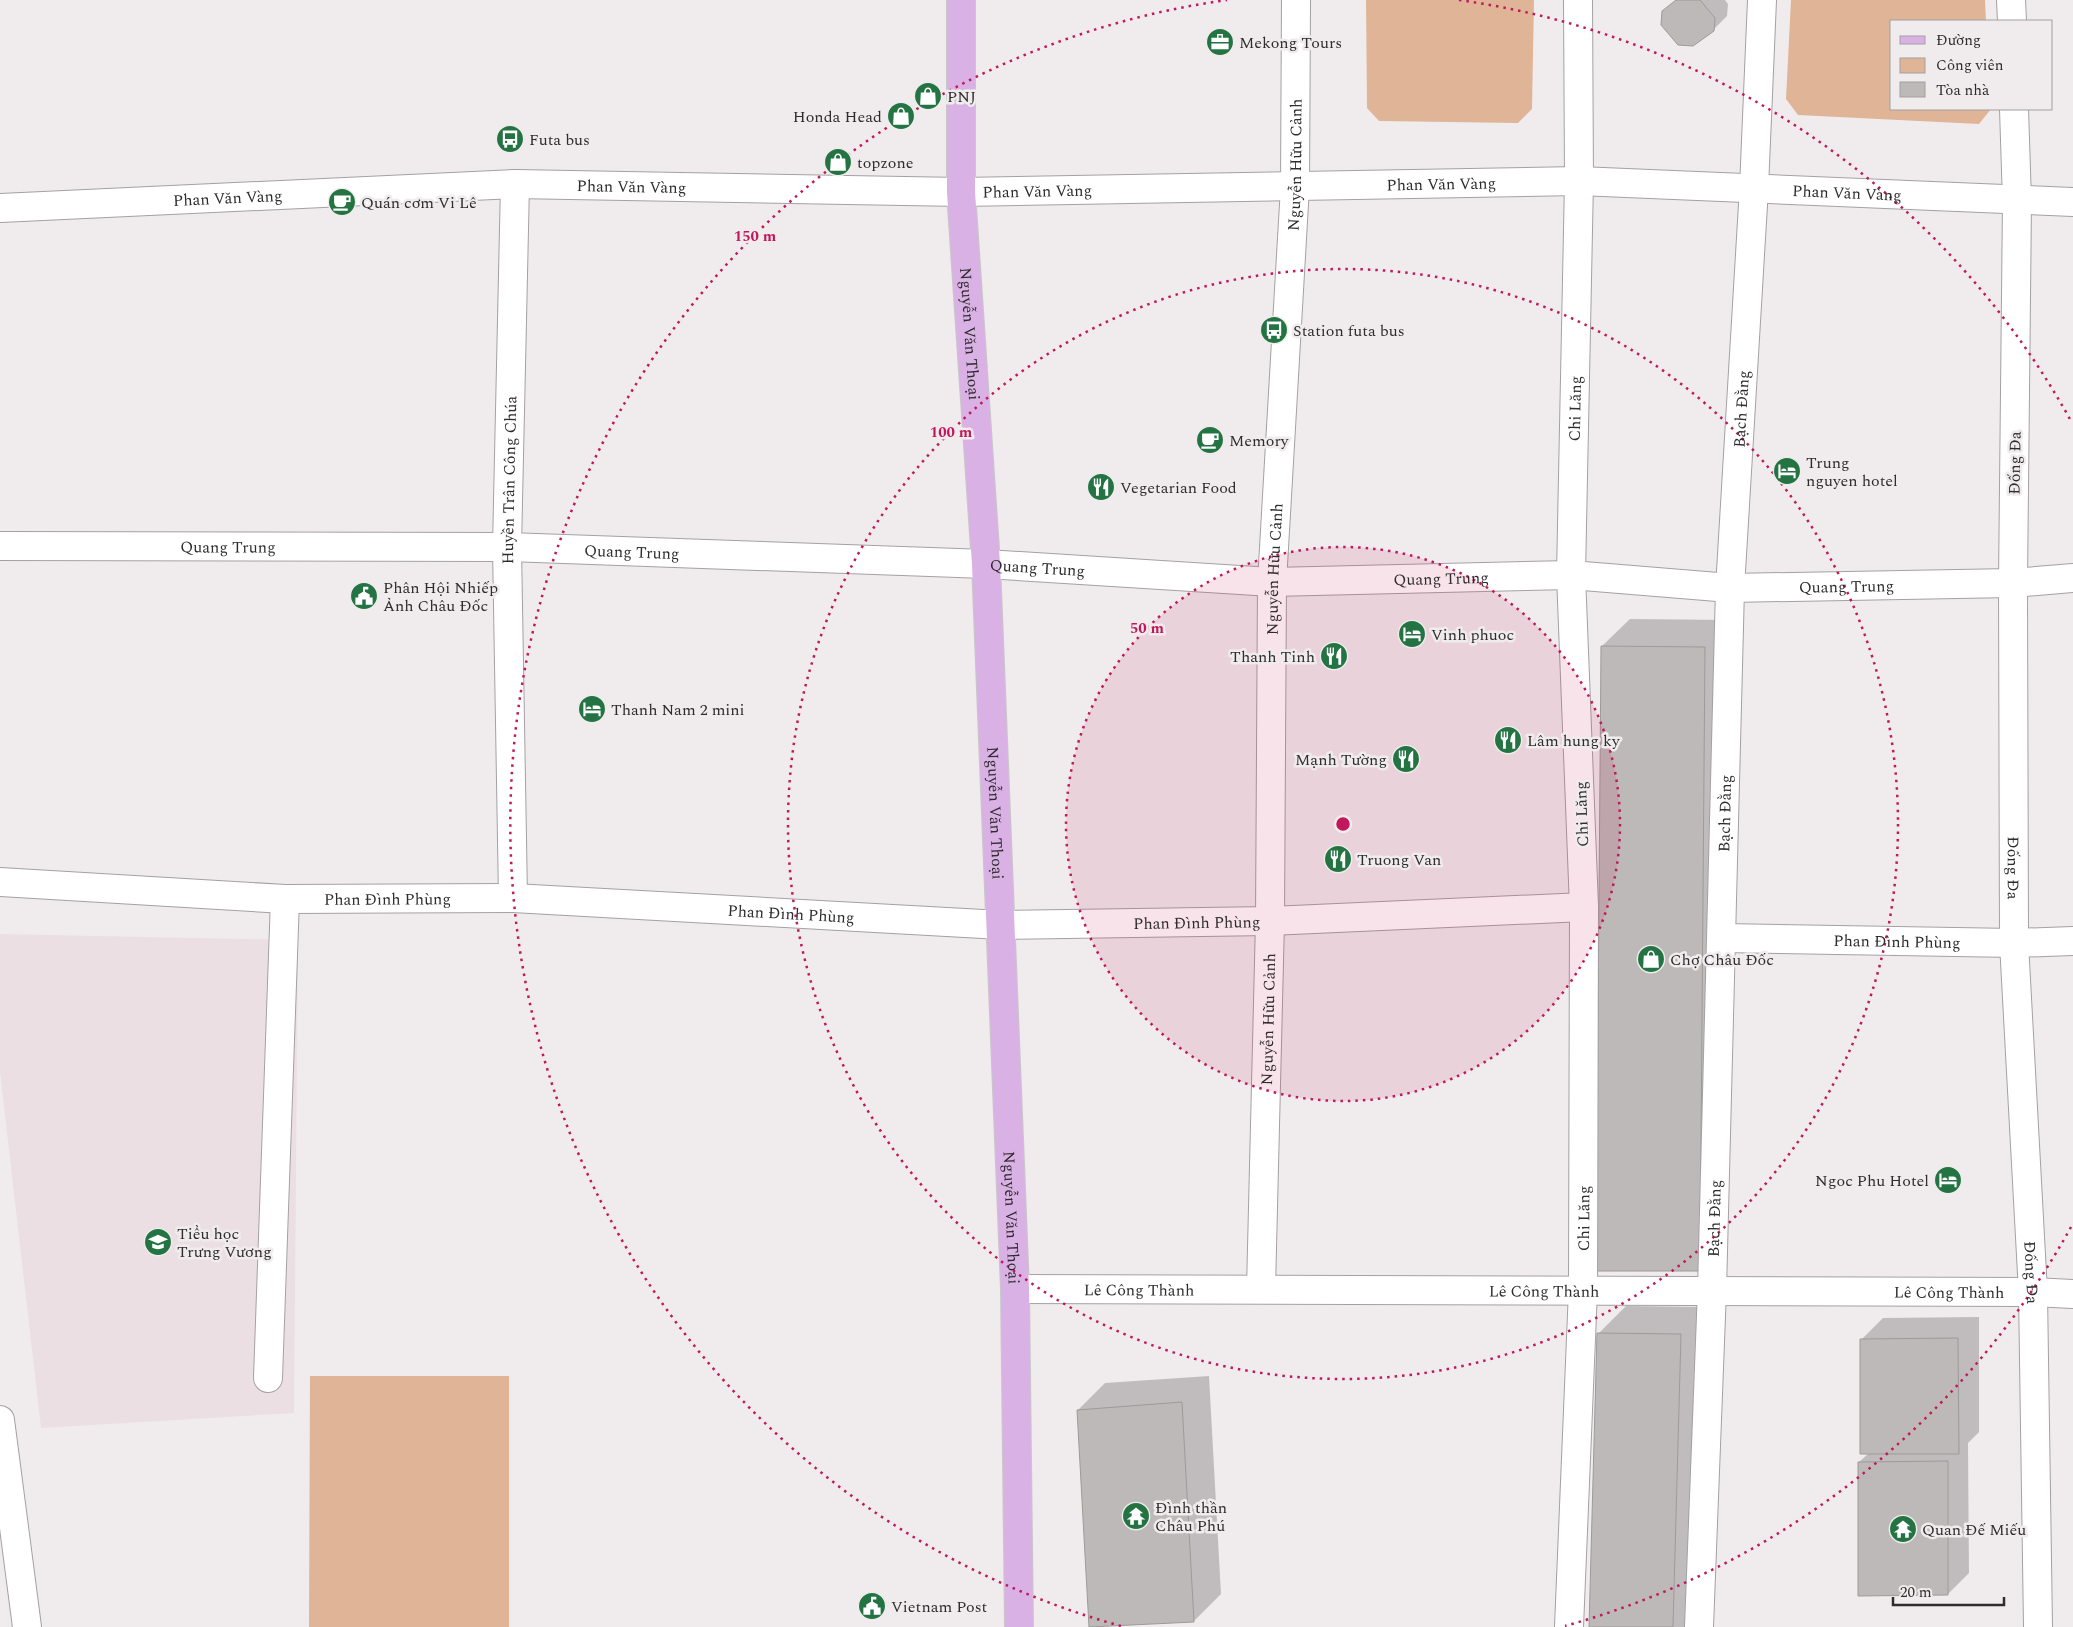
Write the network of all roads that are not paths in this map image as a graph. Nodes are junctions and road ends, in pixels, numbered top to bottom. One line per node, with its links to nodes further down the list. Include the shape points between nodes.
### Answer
1 (961, 0): 12 (main road, Nguyễn Văn Thoại)
2 (1296, 0): 10 (street, Nguyễn Hữu Cảnh)
3 (1578, 0): 8 (street, Chi Lăng)
4 (1762, 0): 11 (street, Bạch Đằng)
5 (2011, 0): 6 (street)
6 (2012, 20)
7 (2014, 110): 13 (street, Đống Đa)
8 (1579, 181): 10 (street, Phan Văn Vàng); 11 (street, Phan Văn Vàng); 19 (street, Chi Lăng)
9 (515, 184): 12 (street, Phan Văn Vàng); 15 (street, Phan Văn Vàng); 17 (street, Huyền Trân Công Chúa)
10 (1295, 187): 12 (street, Phan Văn Vàng); 21 (street, Nguyễn Hữu Cảnh)
11 (1754, 188): 13 (street, Phan Văn Vàng); 23 (street, Bạch Đằng)
12 (961, 192): 18 (main road, Nguyễn Văn Thoại)
13 (2017, 201): 14 (street, Phan Văn Vàng); 22 (street, Đống Đa)
14 (2073, 202)
15 (0, 208)
16 (0, 546): 17 (street, Quang Trung)
17 (507, 547): 18 (street, Quang Trung); 25 (street, Huyền Trân Công Chúa)
18 (986, 564): 21 (street, Quang Trung); 29 (main road, Nguyễn Văn Thoại)
19 (1571, 575): 21 (street, Quang Trung); 23 (street, Quang Trung); 27 (street, Chi Lăng)
20 (2073, 578): 22 (street, Quang Trung)
21 (1272, 582): 28 (street, Nguyễn Hữu Cảnh)
22 (2013, 583): 23 (street, Quang Trung); 32 (street, Đống Đa)
23 (1730, 588): 30 (street, Bạch Đằng)
24 (0, 882): 26 (street, Phan Đình Phùng)
25 (513, 898): 26 (street, Phan Đình Phùng); 29 (street, Phan Đình Phùng)
26 (285, 899): 39 (street)
27 (1584, 907): 28 (street, Phan Đình Phùng); 35 (street, Chi Lăng)
28 (1270, 921): 29 (street, Phan Đình Phùng); 34 (street, Nguyễn Hữu Cảnh)
29 (1001, 925): 33 (main road, Nguyễn Văn Thoại)
30 (1722, 938): 32 (street, Phan Đình Phùng); 36 (street, Bạch Đằng)
31 (2073, 941): 32 (street, Phan Đình Phùng)
32 (2014, 943): 37 (street, Đống Đa)
33 (1015, 1289): 34 (street, Lê Công Thành); 42 (main road, Nguyễn Văn Thoại)
34 (1261, 1289): 35 (street, Lê Công Thành)
35 (1583, 1290): 36 (street, Lê Công Thành); 43 (street, Chi Lăng)
36 (1712, 1290): 37 (street, Lê Công Thành); 44 (street, Bạch Đằng)
37 (2033, 1292): 38 (street, Lê Công Thành); 45 (street, Đống Đa)
38 (2073, 1294)
39 (268, 1378)
40 (0, 1420): 41 (street)
41 (27, 1627)
42 (1019, 1627)
43 (1569, 1627)
44 (1699, 1627)
45 (2038, 1627)

